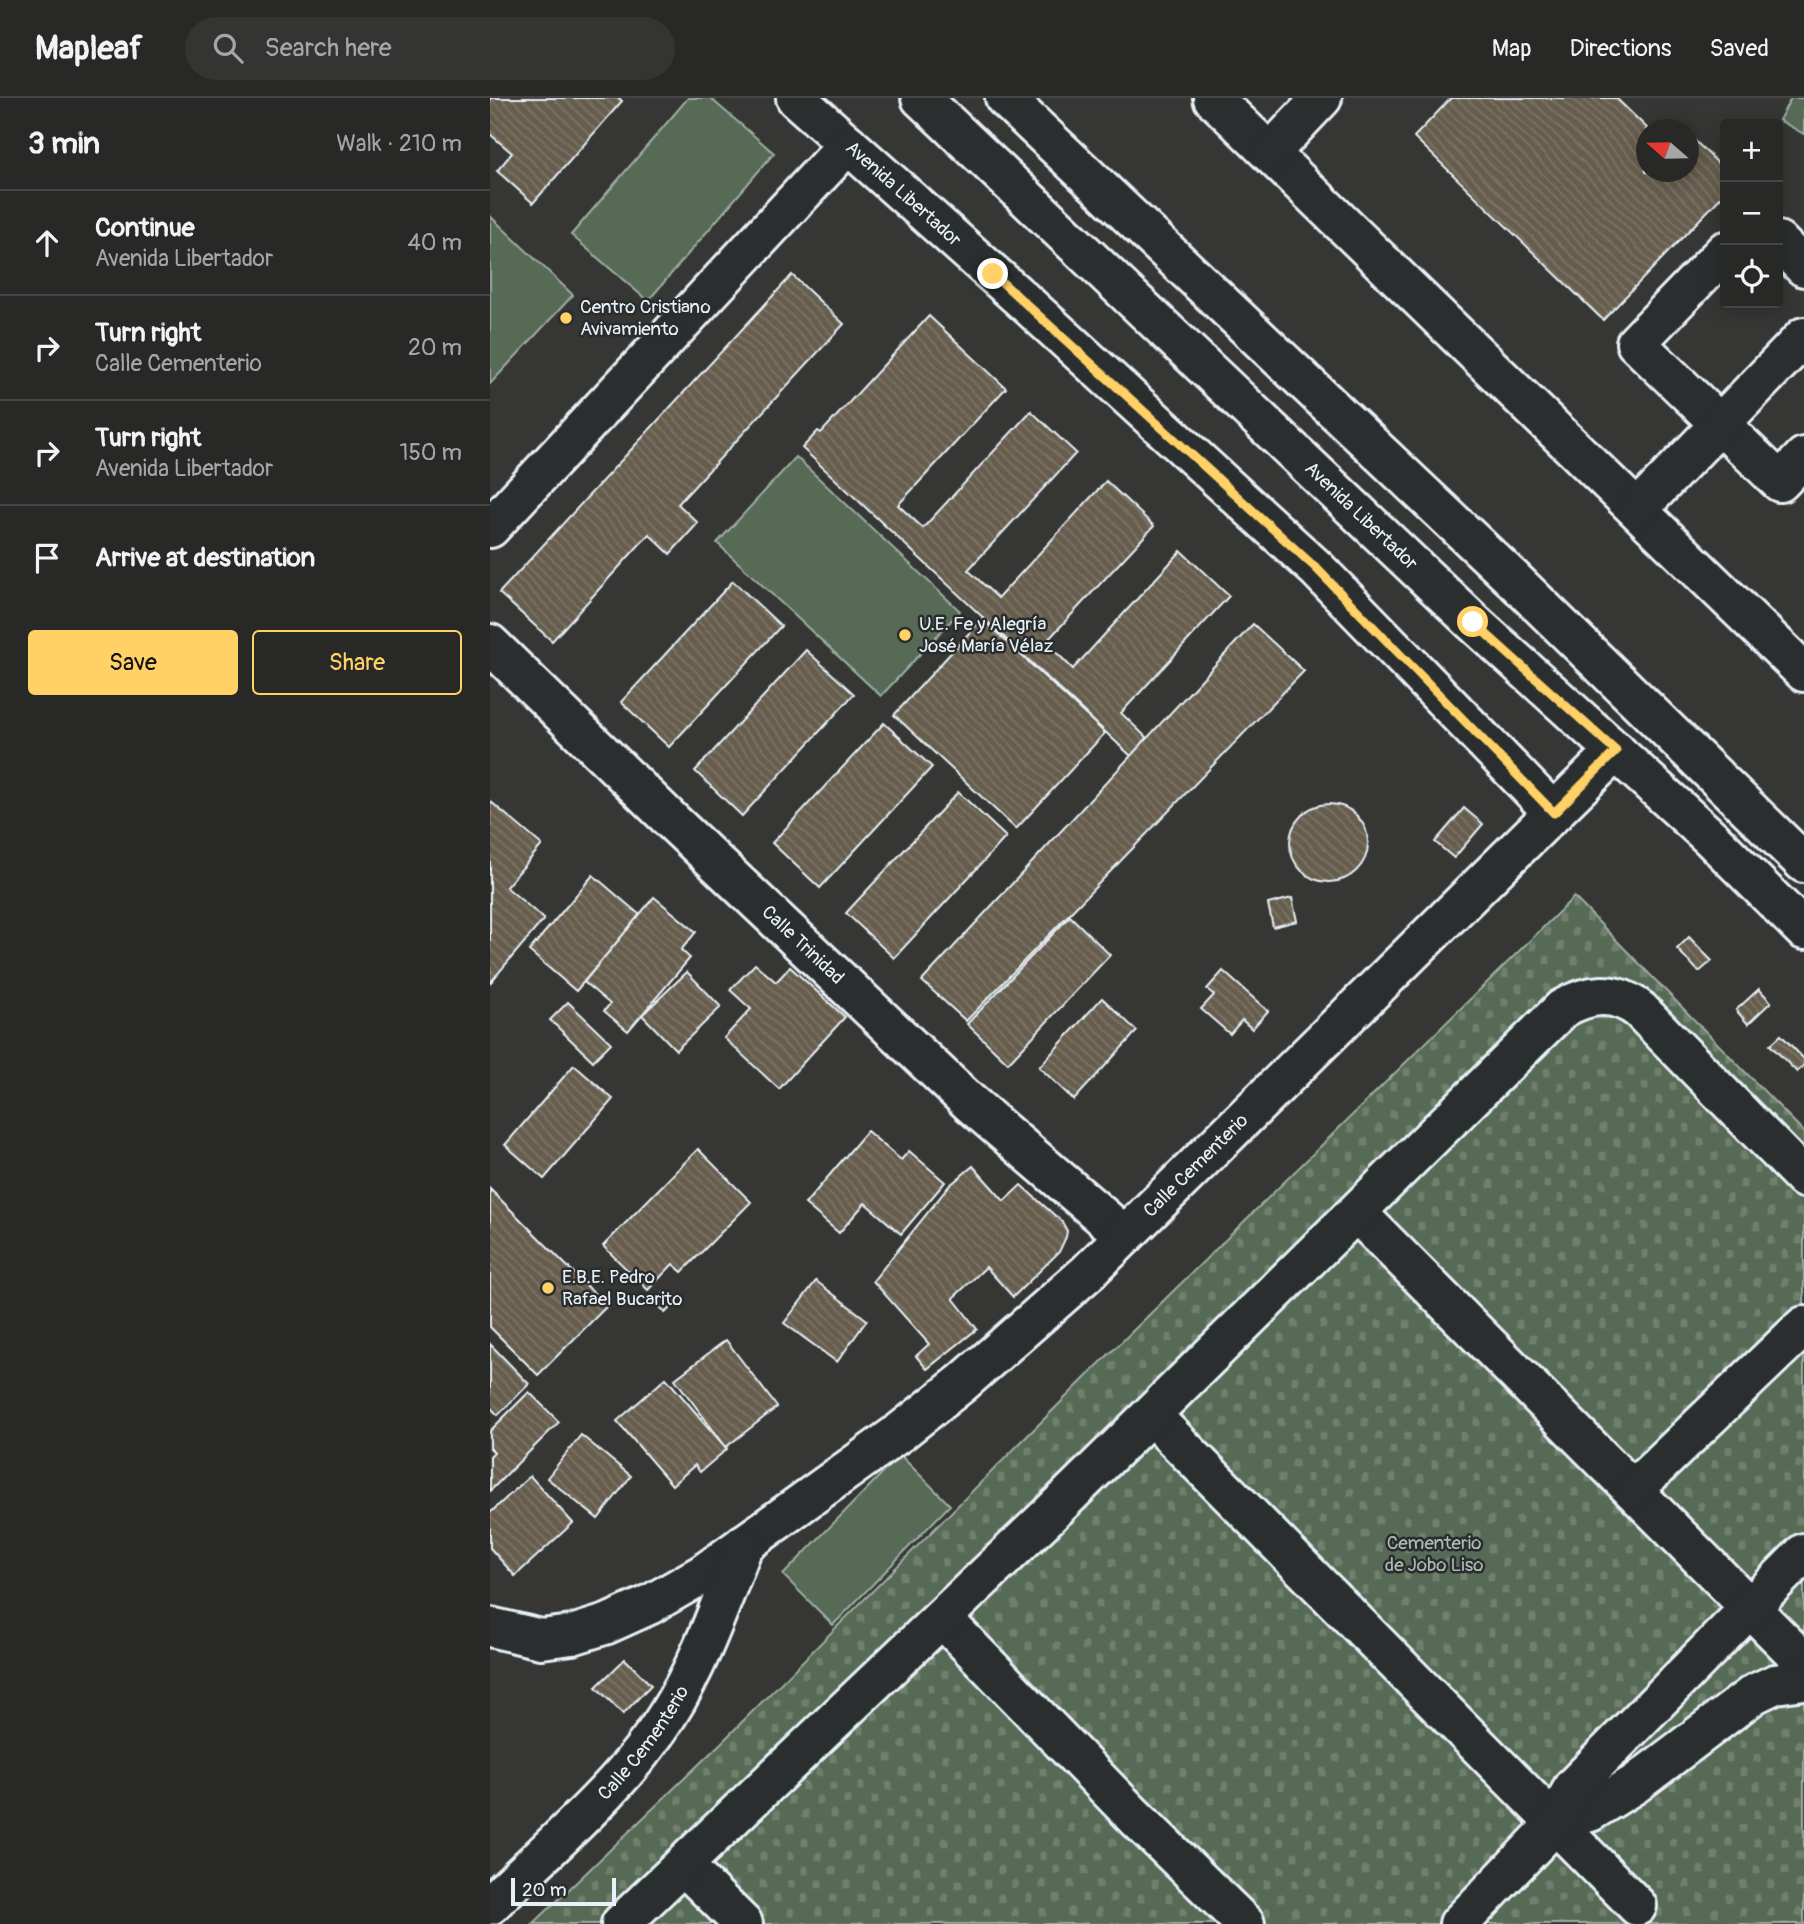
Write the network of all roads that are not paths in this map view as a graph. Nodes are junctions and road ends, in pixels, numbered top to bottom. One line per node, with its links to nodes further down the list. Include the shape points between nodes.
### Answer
1 (796, 98): 6 (street, Avenida Libertador)
2 (921, 98): 18 (street, Avenida Libertador, via 1473,622)
3 (1005, 98): 20 (street, via 1513,579)
4 (1213, 98): 7 (street)
5 (1322, 98): 7 (street)
6 (848, 144): 15 (street); 19 (street, Avenida Libertador, via 1317,569)
7 (1270, 153): 14 (street)
8 (1782, 245): 10 (street)
9 (1720, 256): 12 (street, via 1636,343)
10 (1804, 267)
11 (1804, 337): 12 (street)
12 (1720, 424): 13 (street, via 1780,482); 14 (street)
13 (1804, 457)
14 (1638, 509): 17 (street)
15 (490, 528)
16 (490, 644): 24 (street, Calle Trinidad, via 969,1102)
17 (1804, 672)
18 (1616, 751): 19 (street, Calle Cementerio); 21 (street, Avenida Libertador)
19 (1554, 813): 24 (street, Calle Cementerio)
20 (1804, 863)
21 (1804, 930)
22 (1804, 1178): 23 (street, via 1640,1010 1629,1001 1603,995 1562,1009)
23 (1357, 1213): 26 (street); 27 (street)
24 (1124, 1235): 28 (street, Calle Cementerio, via 962,1382)
25 (1804, 1326): 27 (street)
26 (1151, 1415): 31 (street); 35 (street)
27 (1633, 1490): 30 (street)
28 (744, 1544): 32 (street, Calle Cementerio, via 682,1586 607,1624 541,1639); 37 (street, Calle Cementerio, via 712,1625 668,1714 637,1757)
29 (1804, 1553): 30 (street)
30 (1750, 1607): 33 (street); 35 (street, via 1573,1787)
31 (942, 1618): 36 (street); 41 (street)
32 (506, 1631)
33 (1804, 1662)
34 (1804, 1680): 35 (street, via 1775,1684 1754,1694 1635,1784 1590,1812)
35 (1556, 1823): 38 (street); 42 (street)
36 (683, 1865): 39 (street); 40 (street)
37 (490, 1905)
38 (1637, 1906)
39 (621, 1924)
40 (743, 1924)
41 (1245, 1924)
42 (1459, 1924)

